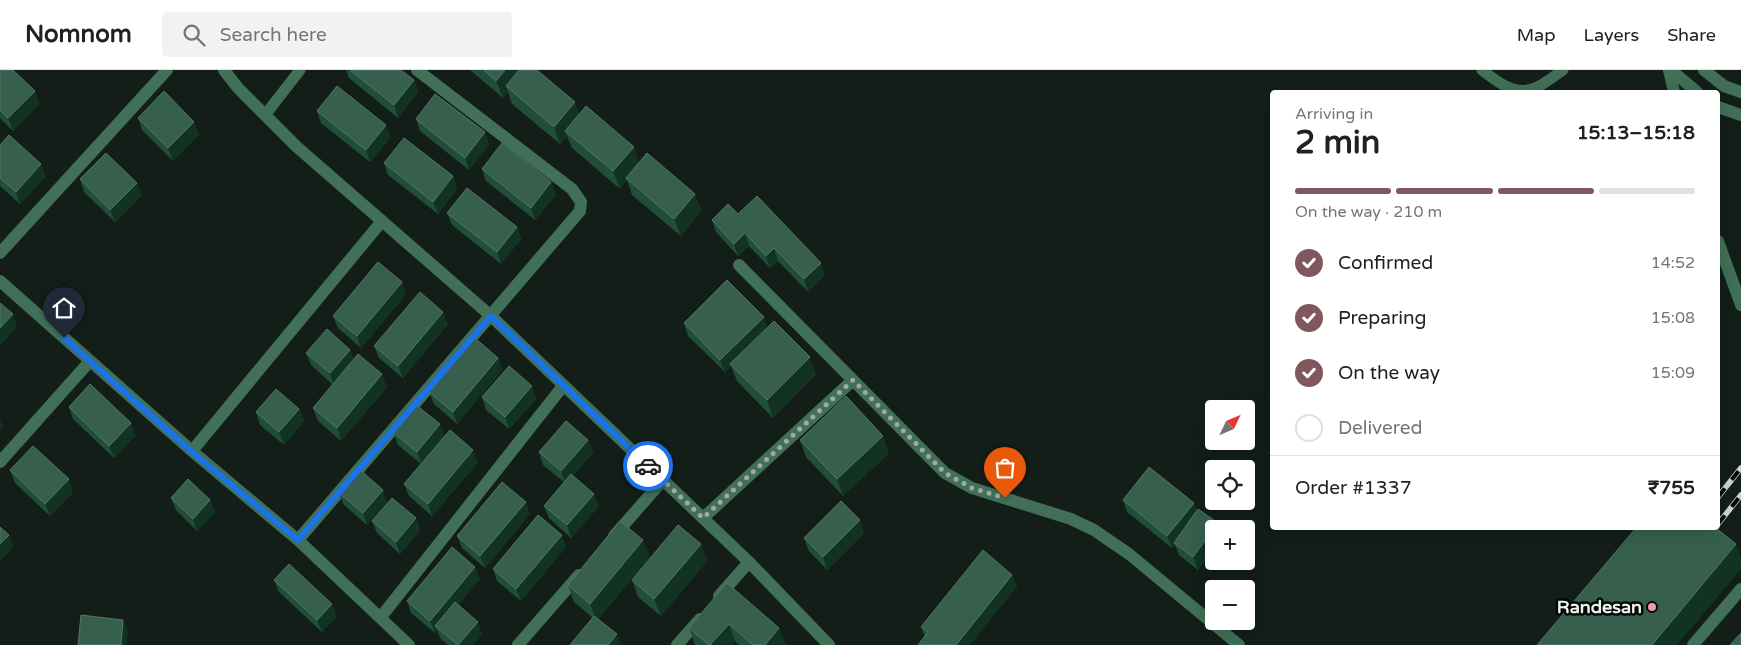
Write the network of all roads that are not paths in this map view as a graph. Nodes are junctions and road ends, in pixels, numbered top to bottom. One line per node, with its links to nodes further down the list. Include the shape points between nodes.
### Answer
1 (167, 70): 17 (street)
2 (224, 70): 14 (street)
3 (300, 70): 14 (lane)
4 (418, 70): 21 (street, via 572,189 581,202 580,211)
5 (1482, 70): 6 (lane, via 1498,83 1514,90 1532,89)
6 (1563, 70)
7 (1670, 70): 9 (street); 10 (street)
8 (1704, 70): 11 (street, via 1724,86)
9 (1674, 90)
10 (1695, 90)
11 (1741, 92)
12 (1720, 108): 13 (street)
13 (1741, 115)
14 (265, 116): 15 (street)
15 (382, 221): 21 (street); 25 (street)
16 (1720, 247): 20 (street)
17 (0, 253)
18 (739, 265): 23 (street)
19 (0, 281): 22 (street)
20 (1741, 305)
21 (491, 316): 24 (street); 29 (street)
22 (90, 361): 25 (street); 26 (street)
23 (853, 380): 28 (street); 39 (street, via 945,473 972,488 1072,519 1094,530 1129,554)
24 (563, 386): 27 (street); 34 (street)
25 (192, 452): 29 (street)
26 (0, 462)
27 (663, 480): 28 (street); 30 (street)
28 (703, 518): 31 (street)
29 (298, 540): 34 (street)
30 (604, 548)
31 (749, 562): 35 (street); 38 (street)
32 (590, 563): 37 (street)
33 (1741, 589): 40 (street)
34 (381, 617): 36 (street)
35 (824, 643)
36 (409, 645)
37 (518, 645)
38 (677, 645)
39 (1239, 645)
40 (1693, 645)

